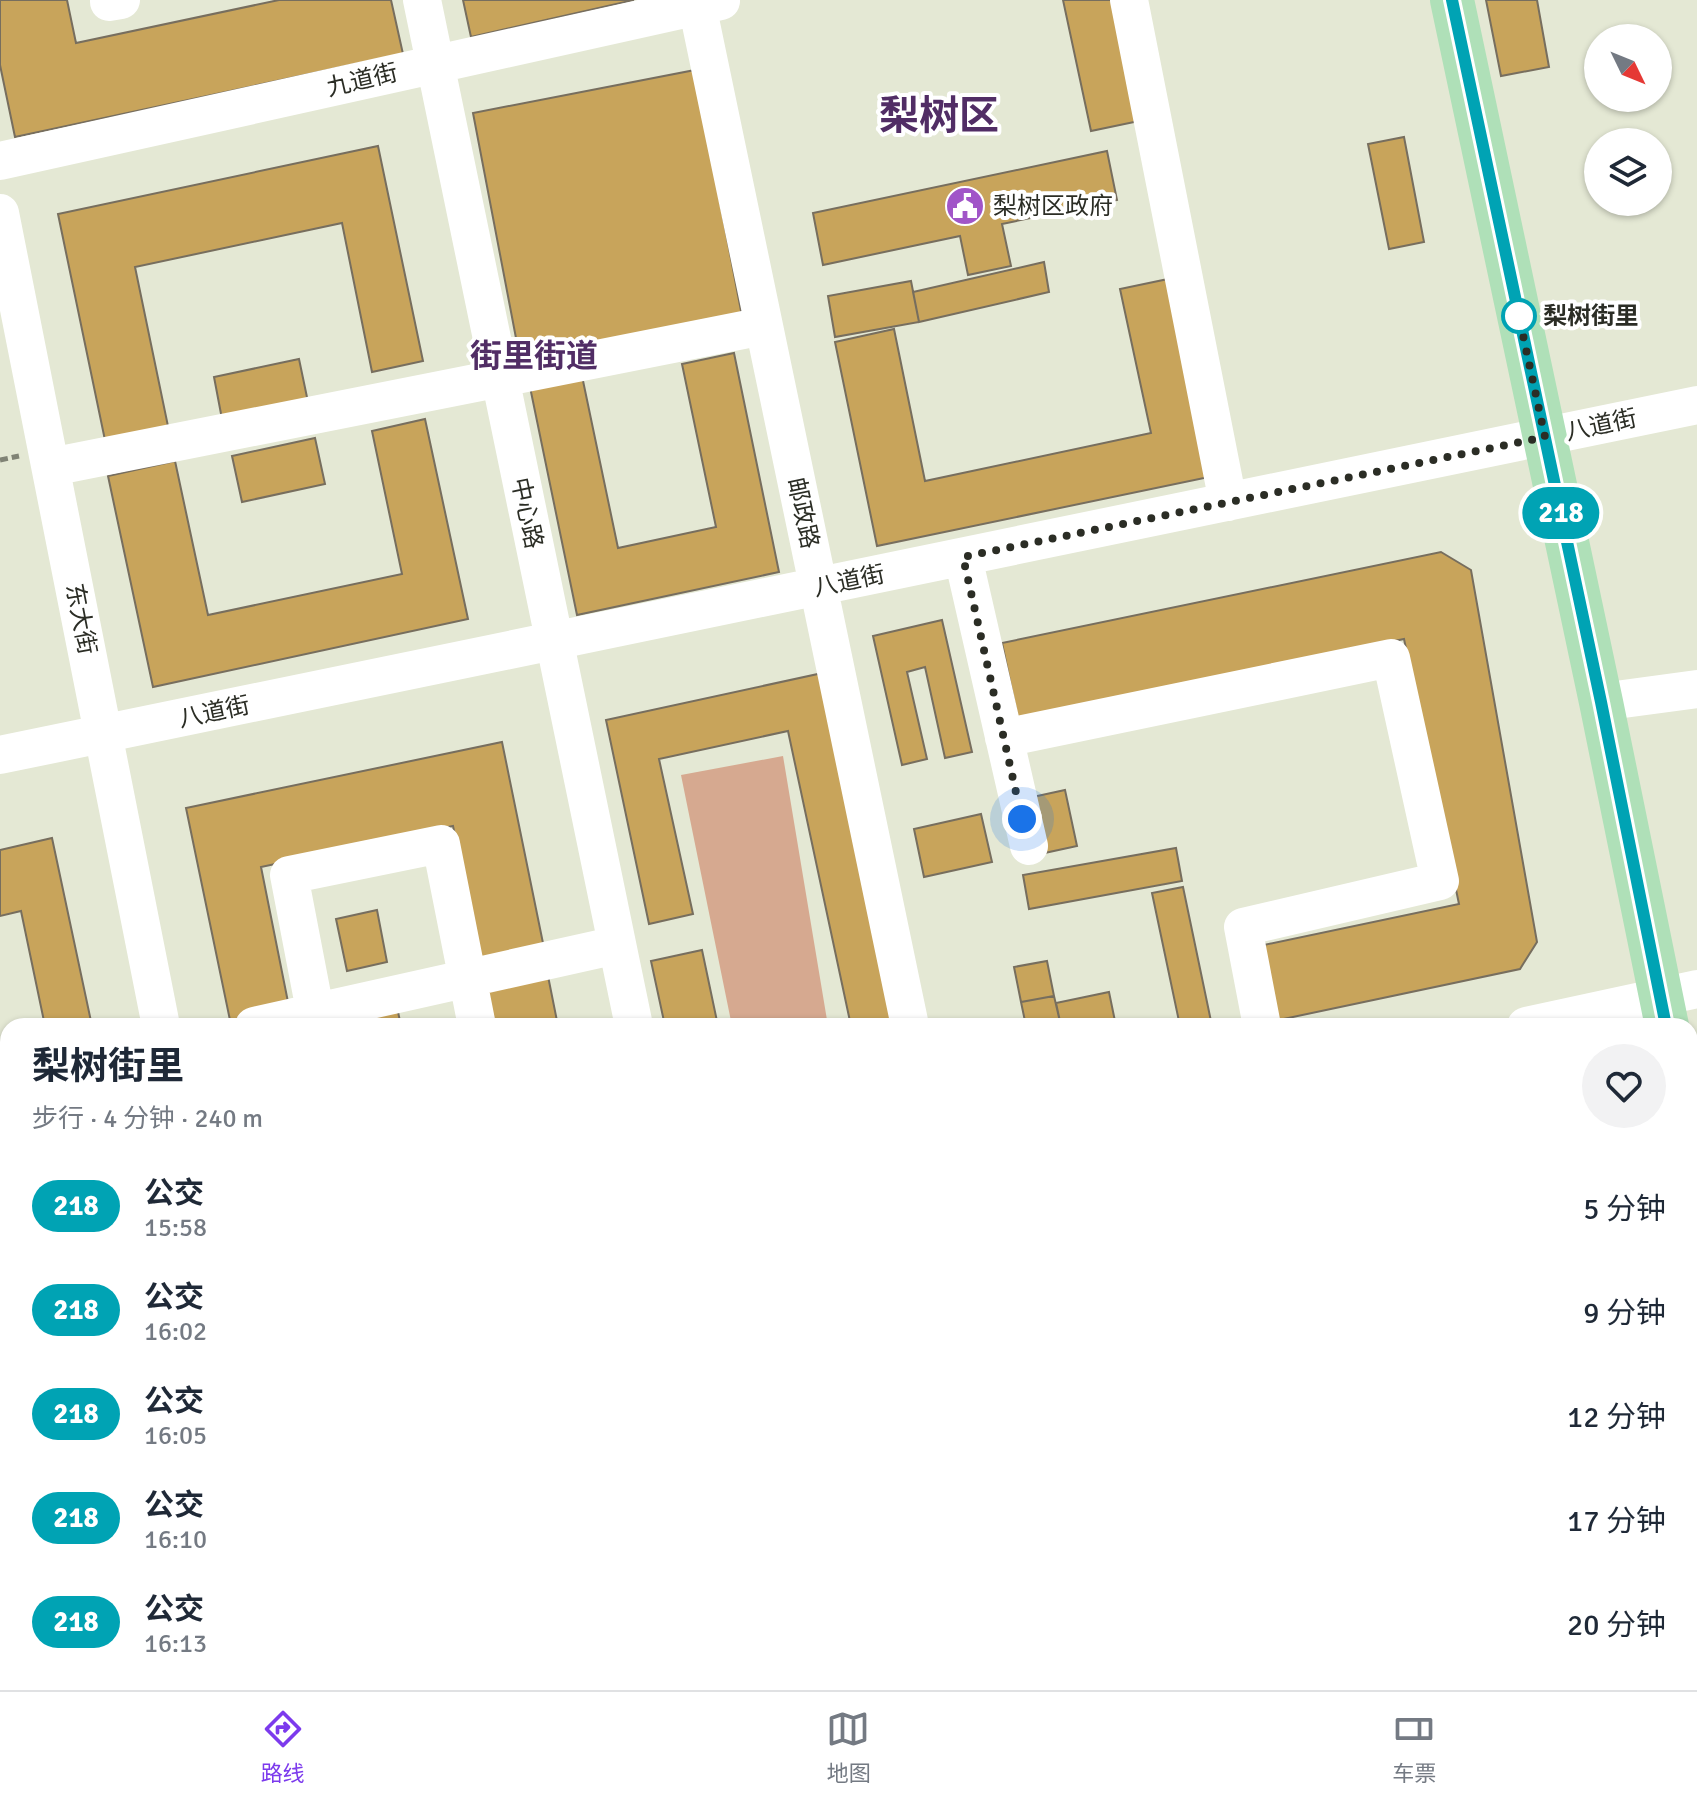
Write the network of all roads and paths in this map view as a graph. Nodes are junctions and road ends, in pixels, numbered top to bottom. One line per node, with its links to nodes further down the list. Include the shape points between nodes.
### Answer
1 (109, 0): 2 (street)
2 (121, 0)
3 (422, 0): 7 (street, 中心路)
4 (1129, 0): 15 (street)
5 (1452, 0): 13 (main road)
6 (706, 2): 7 (street, 九道街); 10 (street, 邮政路)
7 (435, 64): 8 (street, 九道街); 11 (street, 中心路)
8 (0, 161)
9 (0, 213): 14 (street, 东大街)
10 (764, 326): 11 (street); 17 (street, 邮政路)
11 (500, 378): 14 (street); 18 (street, 中心路)
12 (1697, 405): 13 (street, 八道街)
13 (1545, 437): 15 (street, 八道街); 20 (main road)
14 (51, 467): 21 (street, 东大街)
15 (1228, 502): 16 (street, 八道街)
16 (963, 557): 17 (street, 八道街); 22 (street)
17 (818, 587): 18 (street, 八道街); 33 (street, 邮政路)
18 (554, 642): 21 (street, 八道街); 25 (street, 中心路)
19 (1697, 689): 20 (street)
20 (1601, 702): 27 (main road)
21 (103, 735): 23 (street, 八道街); 28 (street, 东大街)
22 (1004, 738): 24 (street); 34 (street, via 1391,658 1440,881 1243,927)
23 (0, 755)
24 (1029, 846)
25 (617, 945): 26 (street); 32 (street, 中心路)
26 (467, 978): 29 (street, via 441,844 289,875); 30 (street); 31 (street)
27 (1675, 1004): 35 (street)
28 (159, 1018)
29 (317, 1018)
30 (321, 1018)
31 (475, 1018)
32 (632, 1018)
33 (908, 1018)
34 (1260, 1018)
35 (1580, 1018)

